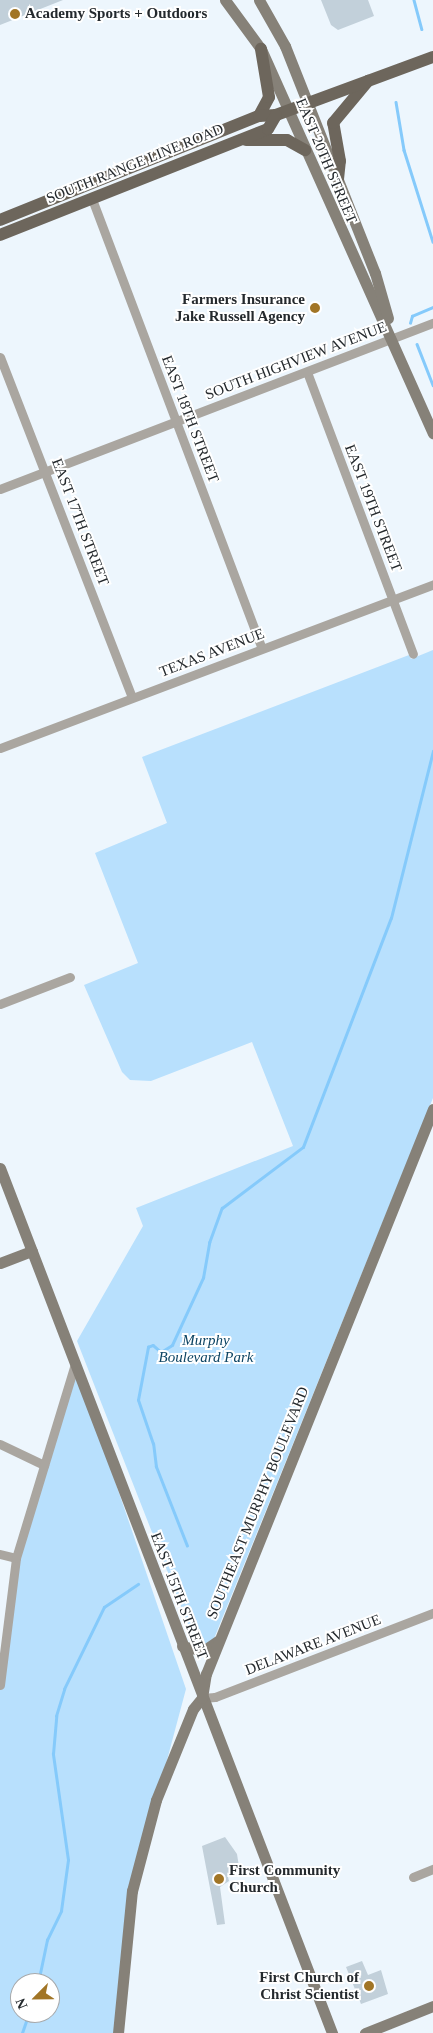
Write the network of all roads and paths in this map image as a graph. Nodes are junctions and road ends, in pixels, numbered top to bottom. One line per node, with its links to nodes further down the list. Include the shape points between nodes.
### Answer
1 (225, 0): 3 (main road, EAST 20TH STREET)
2 (259, 0): 6 (main road, EAST 20TH STREET, via 285,46)
3 (262, 49): 7 (main road, EAST 20TH STREET); 9 (main road, via 269,97)
4 (433, 57): 5 (main road, SOUTH RANGE LINE ROAD)
5 (369, 80): 6 (main road, SOUTH RANGE LINE ROAD); 12 (main road, via 336,115)
6 (308, 103): 7 (main road, SOUTH RANGE LINE ROAD); 12 (main road, EAST 20TH STREET)
7 (288, 110): 8 (main road, SOUTH RANGE LINE ROAD); 11 (main road, EAST 20TH STREET)
8 (276, 115): 9 (main road, SOUTH RANGE LINE ROAD); 10 (main road, SOUTH RANGE LINE ROAD, via 268,129)
9 (259, 116): 14 (main road, SOUTH RANGE LINE ROAD)
10 (241, 140): 11 (main road, via 288,140); 13 (main road, SOUTH RANGE LINE ROAD)
11 (305, 150): 17 (main road, EAST 20TH STREET, via 364,284)
12 (338, 179): 17 (main road, EAST 20TH STREET, via 375,273)
13 (92, 199): 15 (main road, SOUTH RANGE LINE ROAD); 20 (street, EAST 18TH STREET)
14 (0, 220)
15 (0, 235)
16 (433, 323): 17 (street, SOUTH HIGHVIEW AVENUE)
17 (394, 339): 19 (street, SOUTH HIGHVIEW AVENUE); 21 (main road, EAST 20TH STREET)
18 (0, 356): 22 (street, EAST 17TH STREET)
19 (307, 372): 20 (street, SOUTH HIGHVIEW AVENUE); 25 (street, EAST 19TH STREET)
20 (176, 422): 22 (street, SOUTH HIGHVIEW AVENUE); 26 (street, EAST 18TH STREET)
21 (433, 433)
22 (46, 471): 23 (street, SOUTH HIGHVIEW AVENUE); 28 (street, EAST 17TH STREET)
23 (0, 489)
24 (433, 584): 25 (street, TEXAS AVENUE)
25 (393, 600): 26 (street, TEXAS AVENUE); 27 (street, EAST 19TH STREET)
26 (262, 648): 28 (street, TEXAS AVENUE)
27 (413, 654)
28 (132, 697): 29 (street, TEXAS AVENUE)
29 (0, 747)
30 (70, 977): 31 (street)
31 (0, 1004)
32 (433, 1108): 42 (main road, SOUTHEAST MURPHY BOULEVARD)
33 (0, 1168): 34 (main road, EAST 15TH STREET)
34 (32, 1251): 35 (main road); 36 (main road, EAST 15TH STREET)
35 (0, 1263)
36 (75, 1364): 38 (street); 43 (main road, EAST 15TH STREET)
37 (0, 1444): 38 (street)
38 (44, 1465): 40 (street)
39 (0, 1554): 40 (street)
40 (16, 1558): 44 (street)
41 (433, 1613): 45 (street, DELAWARE AVENUE, via 216,1697)
42 (220, 1638): 43 (main road, via 203,1651); 45 (main road, SOUTHEAST MURPHY BOULEVARD, via 206,1674)
43 (182, 1646): 45 (main road, EAST 15TH STREET)
44 (0, 1683)
45 (202, 1698): 49 (main road, SOUTHEAST MURPHY BOULEVARD, via 193,1709 156,1800 132,1891); 50 (main road, EAST 15TH STREET)
46 (433, 1869): 47 (street)
47 (413, 1877)
48 (433, 2006): 51 (main road)
49 (118, 2033)
50 (332, 2033)
51 (365, 2033)

